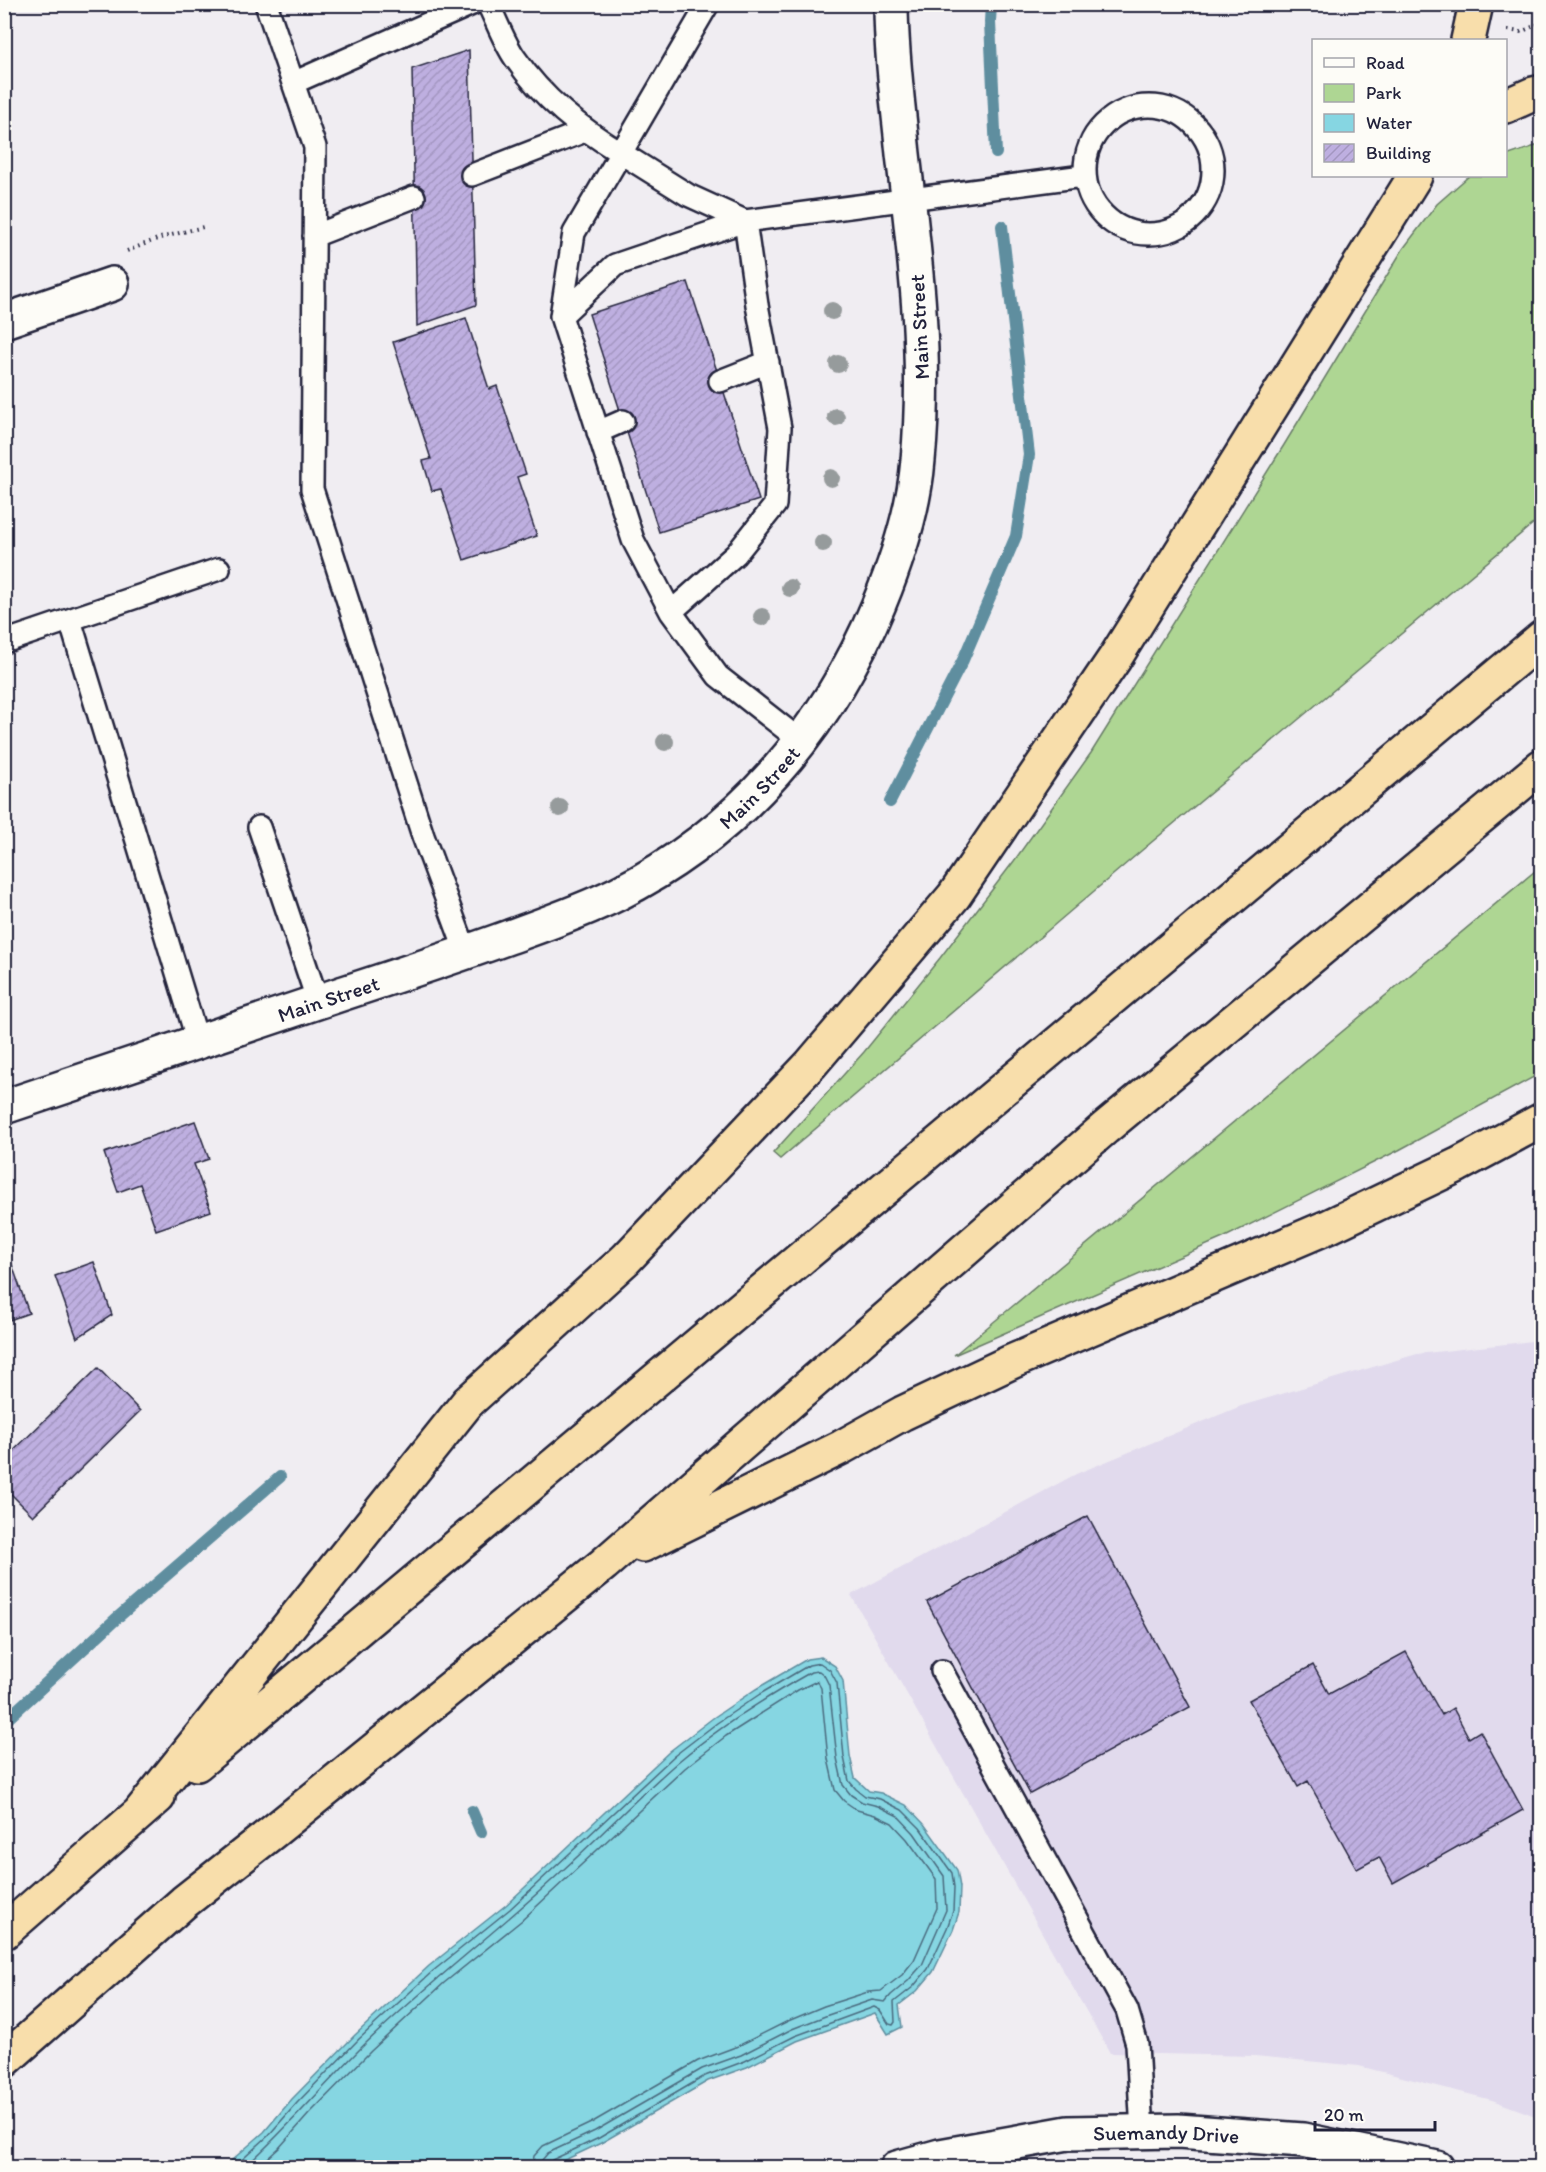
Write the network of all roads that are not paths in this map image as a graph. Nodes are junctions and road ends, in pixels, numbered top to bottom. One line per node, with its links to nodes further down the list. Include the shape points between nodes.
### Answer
1 (266, 4): 8 (lane)
2 (472, 4): 8 (lane)
3 (488, 4): 11 (lane, via 514,57 546,97)
4 (891, 4): 17 (street, Main Street)
5 (703, 6): 12 (lane)
6 (1487, 16): 7 (highway)
7 (1469, 39)
8 (293, 83): 19 (lane, via 315,147)
9 (1542, 92): 10 (highway)
10 (1507, 106)
11 (585, 131): 12 (lane); 13 (lane)
12 (621, 153): 18 (lane, via 688,195); 21 (lane, via 574,233)
13 (472, 175)
14 (1083, 176): 14 (lane, via 1094,205 1116,226 1146,235 1177,229 1201,209 1213,179 1210,148 1193,122 1166,107 1135,106 1107,120 1088,145); 17 (lane)
15 (1414, 177): 42 (highway, via 1116,658 954,896 811,1064 626,1258 468,1402)
16 (414, 197): 19 (lane)
17 (908, 198): 18 (lane); 32 (street, Main Street, via 922,349 922,408 918,467 907,526 864,640)
18 (745, 221): 21 (lane, via 615,265); 23 (lane)
19 (314, 236): 35 (lane, via 312,489 423,836)
20 (112, 284): 22 (street)
21 (561, 316): 26 (lane)
22 (4, 321)
23 (768, 362): 24 (lane); 28 (lane, via 780,428 775,505 736,554)
24 (720, 381)
25 (623, 422): 26 (lane)
26 (598, 432): 28 (lane, via 633,540)
27 (219, 569): 29 (lane)
28 (671, 612): 32 (lane, via 718,676)
29 (70, 620): 31 (lane); 37 (lane)
30 (1542, 638): 42 (highway)
31 (4, 642)
32 (802, 742): 35 (street, Main Street, via 756,793 711,833 666,865 618,893)
33 (1542, 766): 40 (highway, via 1105,1128)
34 (259, 827): 36 (lane)
35 (466, 952): 36 (street, Main Street)
36 (318, 1002): 37 (street, Main Street)
37 (198, 1042): 38 (street, Main Street)
38 (4, 1107)
39 (1542, 1120): 40 (highway, via 1330,1226 1011,1362 903,1413 842,1448)
40 (604, 1564): 44 (highway, via 184,1902)
41 (942, 1671): 45 (lane, via 1127,2010 1137,2044)
42 (141, 1811): 43 (highway)
43 (4, 1932)
44 (4, 2061)
45 (1142, 2132): 46 (street, Suemandy Drive, via 1068,2133 940,2156); 47 (street, Suemandy Drive, via 1303,2140)
46 (897, 2168)
47 (1437, 2168)

